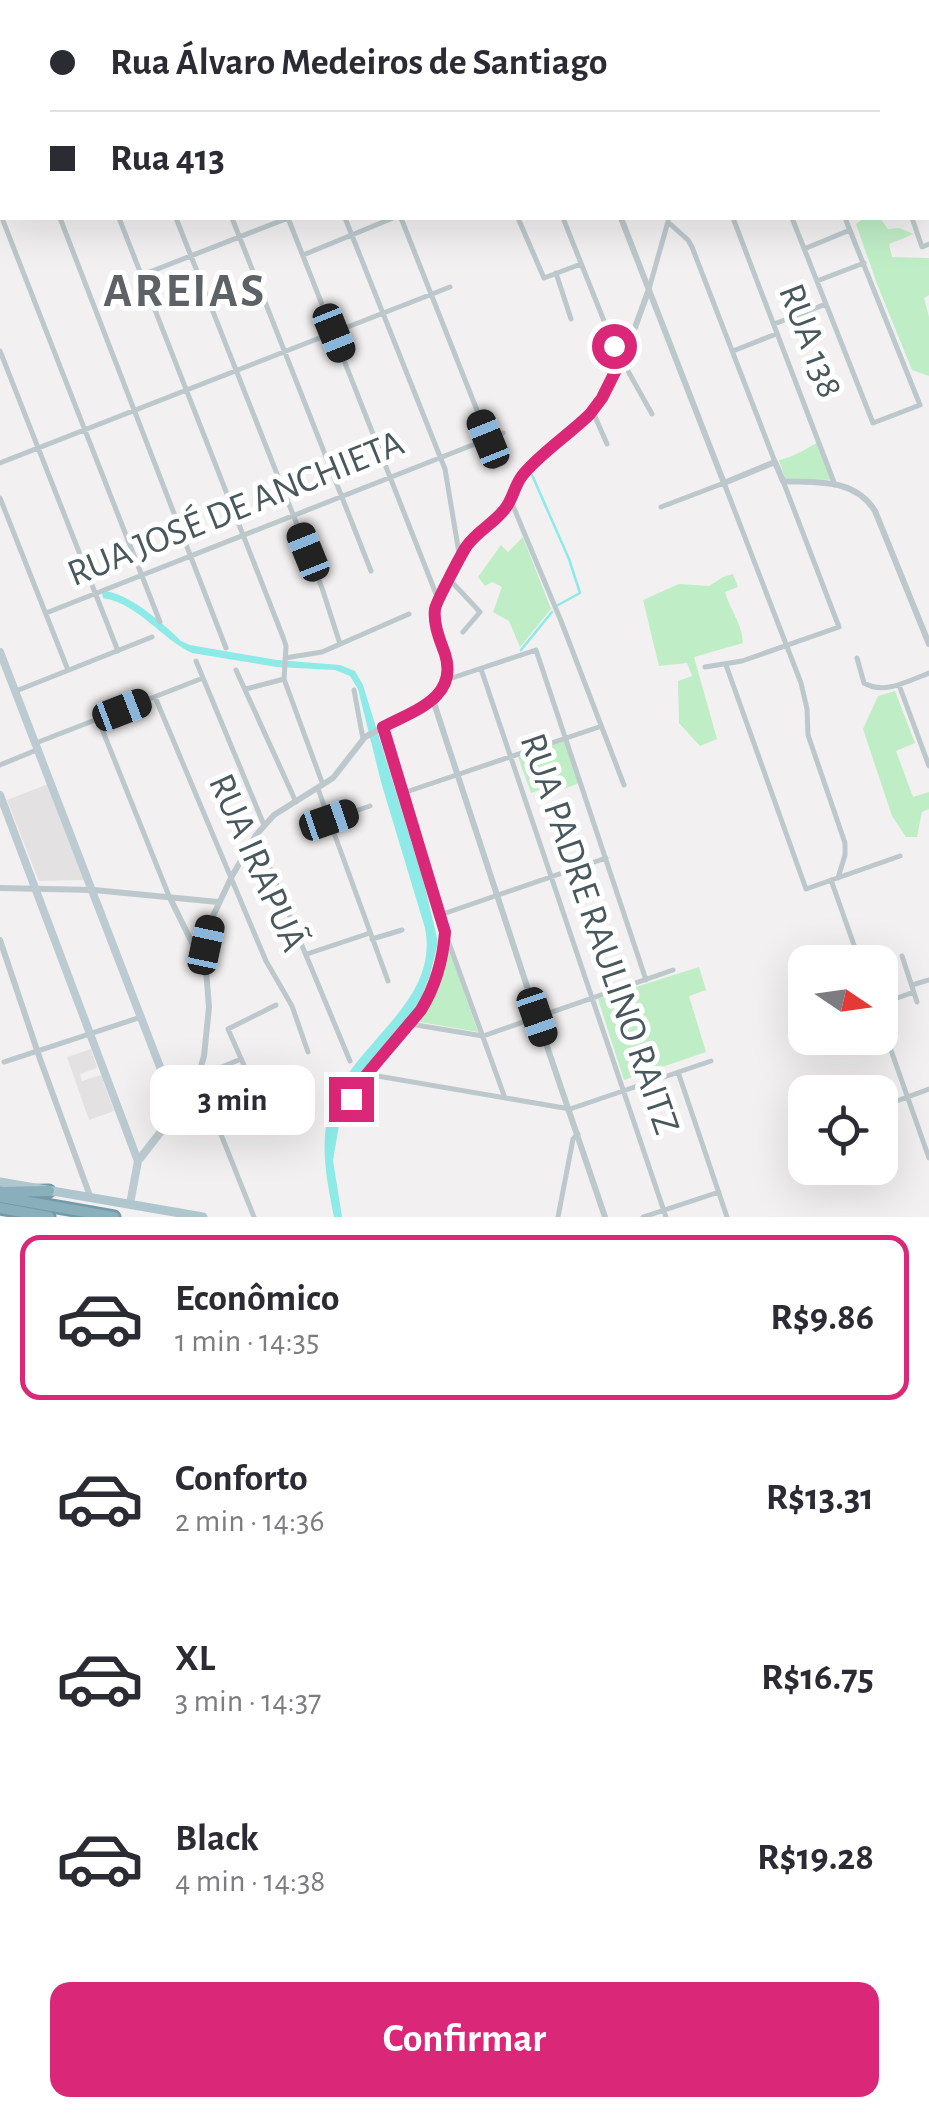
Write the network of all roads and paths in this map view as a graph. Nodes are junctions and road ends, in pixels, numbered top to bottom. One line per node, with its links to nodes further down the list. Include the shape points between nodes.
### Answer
1 (3, 220): 49 (street)
2 (61, 220): 46 (street)
3 (120, 220): 29 (street)
4 (177, 220): 25 (street)
5 (233, 220): 21 (street)
6 (283, 220): 21 (street)
7 (289, 220): 24 (street)
8 (347, 220): 20 (street)
9 (388, 220): 20 (street)
10 (402, 220): 33 (street)
11 (519, 220): 28 (street, via 544,278)
12 (563, 220): 27 (street)
13 (622, 220): 32 (street)
14 (668, 220): 32 (street); 41 (street, via 690,242)
15 (735, 220): 37 (street, RUA 138)
16 (793, 220): 23 (street)
17 (848, 220): 19 (street)
18 (913, 220): 22 (street)
19 (850, 230): 23 (street); 26 (street)
20 (352, 234): 24 (street); 35 (street)
21 (240, 237): 25 (street); 42 (street)
22 (926, 245)
23 (804, 249): 30 (street)
24 (302, 255): 38 (street)
25 (191, 256): 29 (street); 44 (street)
26 (864, 263): 30 (street); 34 (street, via 920,406 872,423)
27 (581, 264): 28 (street); 43 (street)
28 (556, 273): 36 (street)
29 (142, 275): 45 (street)
30 (817, 282): 34 (street)
31 (450, 288): 33 (street)
32 (650, 289): 43 (street); 59 (street)
33 (431, 295): 35 (street); 51 (street)
34 (826, 304): 37 (street)
35 (383, 314): 38 (street); 54 (street)
36 (571, 319)
37 (774, 324): 39 (street, RUA 138)
38 (334, 333): 42 (street); 57 (street)
39 (777, 333): 41 (street); 60 (street, RUA 138)
40 (0, 351): 53 (street)
41 (733, 351): 55 (street)
42 (285, 352): 44 (street); 61 (street)
43 (621, 360): 47 (street); 48 (street)
44 (237, 371): 45 (street); 65 (street)
45 (187, 390): 46 (street); 68 (street)
46 (134, 411): 49 (street); 69 (street)
47 (593, 412): 52 (street); 63 (street, via 522,476)
48 (652, 414)
49 (85, 430): 53 (street); 72 (street)
50 (503, 433): 51 (street, RUA JOSÉ DE ANCHIETA)
51 (488, 439): 54 (street, RUA JOSÉ DE ANCHIETA)
52 (607, 444)
53 (38, 448): 56 (street); 74 (street)
54 (440, 458): 57 (street, RUA JOSÉ DE ANCHIETA); 70 (street)
55 (775, 462): 58 (street); 59 (street)
56 (0, 463)
57 (390, 478): 61 (street, RUA JOSÉ DE ANCHIETA); 75 (street)
58 (783, 481): 60 (street); 83 (street, via 839,627)
59 (724, 482): 64 (street); 83 (street)
60 (835, 485): 82 (street, via 862,494 876,510)
61 (342, 497): 65 (street, RUA JOSÉ DE ANCHIETA); 71 (street)
62 (0, 498): 66 (street)
63 (511, 501): 70 (street); 106 (street)
64 (661, 508)
65 (293, 516): 68 (street, RUA JOSÉ DE ANCHIETA); 81 (street)
66 (9, 521): 67 (street); 76 (street)
67 (0, 524)
68 (244, 535): 69 (street, RUA JOSÉ DE ANCHIETA); 88 (street, via 285,642)
69 (190, 556): 72 (street, RUA JOSÉ DE ANCHIETA); 84 (street)
70 (460, 559): 73 (street)
71 (371, 572)
72 (142, 575): 74 (street, RUA JOSÉ DE ANCHIETA); 78 (street)
73 (450, 580): 75 (street); 79 (street, via 480,612)
74 (96, 594): 76 (street, RUA JOSÉ DE ANCHIETA); 85 (street)
75 (438, 599): 98 (street)
76 (46, 613): 93 (street)
77 (409, 614): 81 (street)
78 (160, 622)
79 (463, 632)
80 (152, 637): 85 (street)
81 (340, 644): 88 (street)
82 (929, 644)
83 (786, 646): 90 (street); 128 (street, via 845,842)
84 (226, 648)
85 (118, 651): 93 (street)
86 (0, 652): 102 (main road)
87 (858, 658): 99 (street, via 866,686)
88 (285, 660): 96 (street)
89 (196, 661): 97 (street)
90 (726, 665): 91 (street); 128 (street, via 806,889)
91 (705, 667)
92 (481, 669): 98 (street); 109 (street, via 536,650); 111 (street, RUA PADRE RAULINO RAITZ)
93 (68, 670): 102 (street)
94 (236, 670): 100 (street)
95 (929, 674): 99 (street)
96 (284, 676): 100 (street); 116 (street)
97 (203, 678): 103 (street); 122 (street)
98 (446, 680): 104 (street)
99 (899, 684): 113 (street)
100 (246, 689): 119 (street)
101 (354, 690): 108 (street)
102 (16, 691): 110 (main road)
103 (155, 697): 105 (street); 126 (street, RUA IRAPUÃ)
104 (433, 700): 107 (street); 114 (street)
105 (98, 719): 110 (street); 133 (street)
106 (600, 726): 109 (street); 115 (street)
107 (381, 728): 108 (street); 117 (street)
108 (365, 737): 116 (street)
109 (565, 738): 111 (street); 125 (street)
110 (38, 746): 112 (street); 131 (main road)
111 (510, 757): 114 (street); 127 (street, RUA PADRE RAULINO RAITZ)
112 (0, 765)
113 (929, 766)
114 (458, 775): 117 (street); 132 (street)
115 (624, 784)
116 (321, 787): 119 (street); 121 (street)
117 (403, 793): 135 (street)
118 (0, 796): 130 (main road)
119 (296, 802): 122 (street)
120 (370, 806): 121 (street)
121 (329, 820): 138 (street)
122 (264, 825): 123 (street)
123 (256, 836): 126 (street); 141 (street)
124 (900, 856): 128 (street)
125 (606, 858): 127 (street); 145 (street)
126 (232, 876): 134 (street); 159 (street, RUA IRAPUÃ)
127 (551, 877): 132 (street); 150 (street, RUA PADRE RAULINO RAITZ)
128 (835, 879): 140 (street)
129 (0, 888): 130 (street)
130 (36, 889): 131 (street); 156 (main road)
131 (94, 890): 133 (street); 153 (main road)
132 (498, 895): 135 (street); 154 (street)
133 (169, 896): 134 (street); 144 (street)
134 (218, 902): 144 (street)
135 (440, 915): 137 (street)
136 (402, 930): 138 (street)
137 (445, 932): 155 (street, via 433,988); 157 (street)
138 (371, 936): 141 (street); 147 (street)
139 (0, 940): 158 (street)
140 (855, 945)
141 (307, 954): 162 (street)
142 (902, 956): 148 (street)
143 (674, 970): 145 (street)
144 (206, 971): 167 (street, via 208,1026)
145 (646, 980): 150 (street)
146 (929, 980): 148 (street)
147 (388, 982)
148 (913, 989): 149 (street); 151 (street)
149 (898, 996)
150 (592, 998): 154 (street); 169 (street, RUA PADRE RAULINO RAITZ)
151 (918, 1002)
152 (276, 1005): 161 (street, via 228,1030)
153 (141, 1017): 156 (street); 176 (main road)
154 (537, 1017): 157 (street); 175 (street)
155 (410, 1024): 157 (street); 166 (street)
156 (90, 1034): 158 (street); 179 (main road)
157 (483, 1036): 171 (street)
158 (38, 1052): 164 (street); 184 (street)
159 (308, 1052)
160 (893, 1055): 170 (street)
161 (241, 1059): 167 (street); 174 (street)
162 (350, 1061)
163 (711, 1061): 165 (street)
164 (4, 1062)
165 (678, 1072): 169 (street); 182 (street)
166 (366, 1074): 171 (street); 172 (street)
167 (198, 1078): 176 (street); 192 (street)
168 (929, 1089): 170 (street)
169 (623, 1091): 175 (street); 187 (street, RUA PADRE RAULINO RAITZ)
170 (908, 1097): 173 (street); 178 (street)
171 (505, 1098): 175 (street)
172 (351, 1099)
173 (898, 1101)
174 (261, 1104)
175 (570, 1109): 177 (street)
176 (178, 1111): 179 (main road)
177 (578, 1134): 193 (street); 194 (street)
178 (929, 1158)
179 (138, 1161): 185 (main road)
180 (0, 1182): 181 (main road)
181 (49, 1191): 183 (highway); 184 (main road)
182 (719, 1192): 187 (street); 196 (street)
183 (0, 1194): 190 (highway)
184 (90, 1198): 185 (main road)
185 (130, 1204): 188 (main road)
186 (0, 1208): 189 (highway)
187 (664, 1214): 195 (street)
188 (186, 1216): 191 (main road)
189 (49, 1217)
190 (114, 1217)
191 (203, 1217)
192 (254, 1217)
193 (558, 1217)
194 (606, 1217)
195 (643, 1217)
196 (728, 1217)

